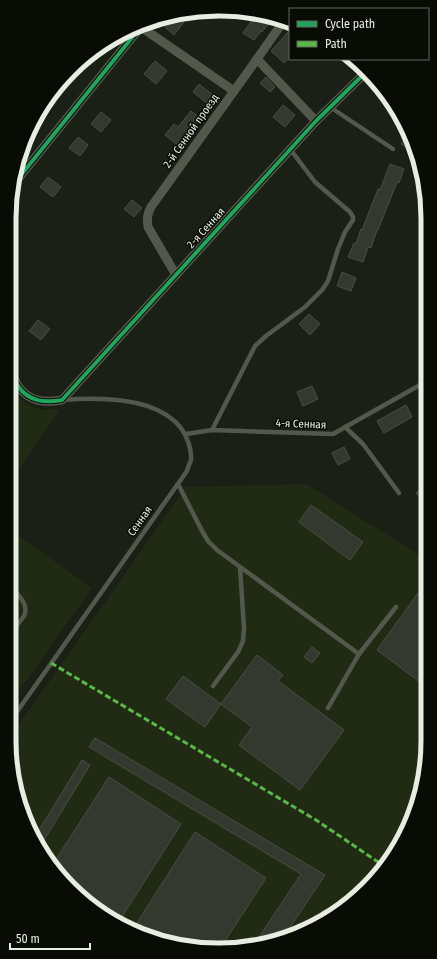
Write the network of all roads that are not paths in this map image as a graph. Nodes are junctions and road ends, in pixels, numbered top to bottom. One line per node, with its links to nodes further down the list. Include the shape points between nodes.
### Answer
1 (280, 26): 4 (street, 2-й Сенной проезд)
2 (147, 29): 6 (street)
3 (135, 34): 11 (street)
4 (257, 59): 6 (street, 2-й Сенной проезд); 8 (street)
5 (362, 75): 7 (street, 2-я Сенная)
6 (234, 91): 12 (street, 2-й Сенной проезд, via 151,207 147,218 148,227)
7 (330, 107): 8 (street, 2-я Сенная); 10 (lane)
8 (316, 121): 9 (street, 2-я Сенная)
9 (290, 149): 12 (street, 2-я Сенная); 17 (lane, via 315,182 346,209 353,220 345,232 322,290 305,307 255,346)
10 (393, 149)
11 (21, 175)
12 (176, 275): 15 (street, 2-я Сенная)
13 (16, 381): 15 (street, via 24,394 31,399 54,402)
14 (421, 384): 16 (lane, 4-я Сенная)
15 (62, 400): 18 (lane, Сенная, via 112,399 142,404 166,414)
16 (345, 427): 17 (lane, 4-я Сенная, via 333,434); 20 (lane, via 363,444)
17 (212, 430): 18 (lane, 4-я Сенная)
18 (186, 434): 19 (lane, Сенная, via 191,459)
19 (178, 484): 21 (lane, via 208,541); 28 (lane, Сенная)
20 (399, 493)
21 (240, 567): 25 (lane); 26 (lane, via 244,641)
22 (16, 593): 24 (lane, via 23,601 26,612)
23 (396, 607): 25 (lane)
24 (16, 627)
25 (359, 654): 27 (lane)
26 (213, 686)
27 (328, 708)
28 (16, 713)

